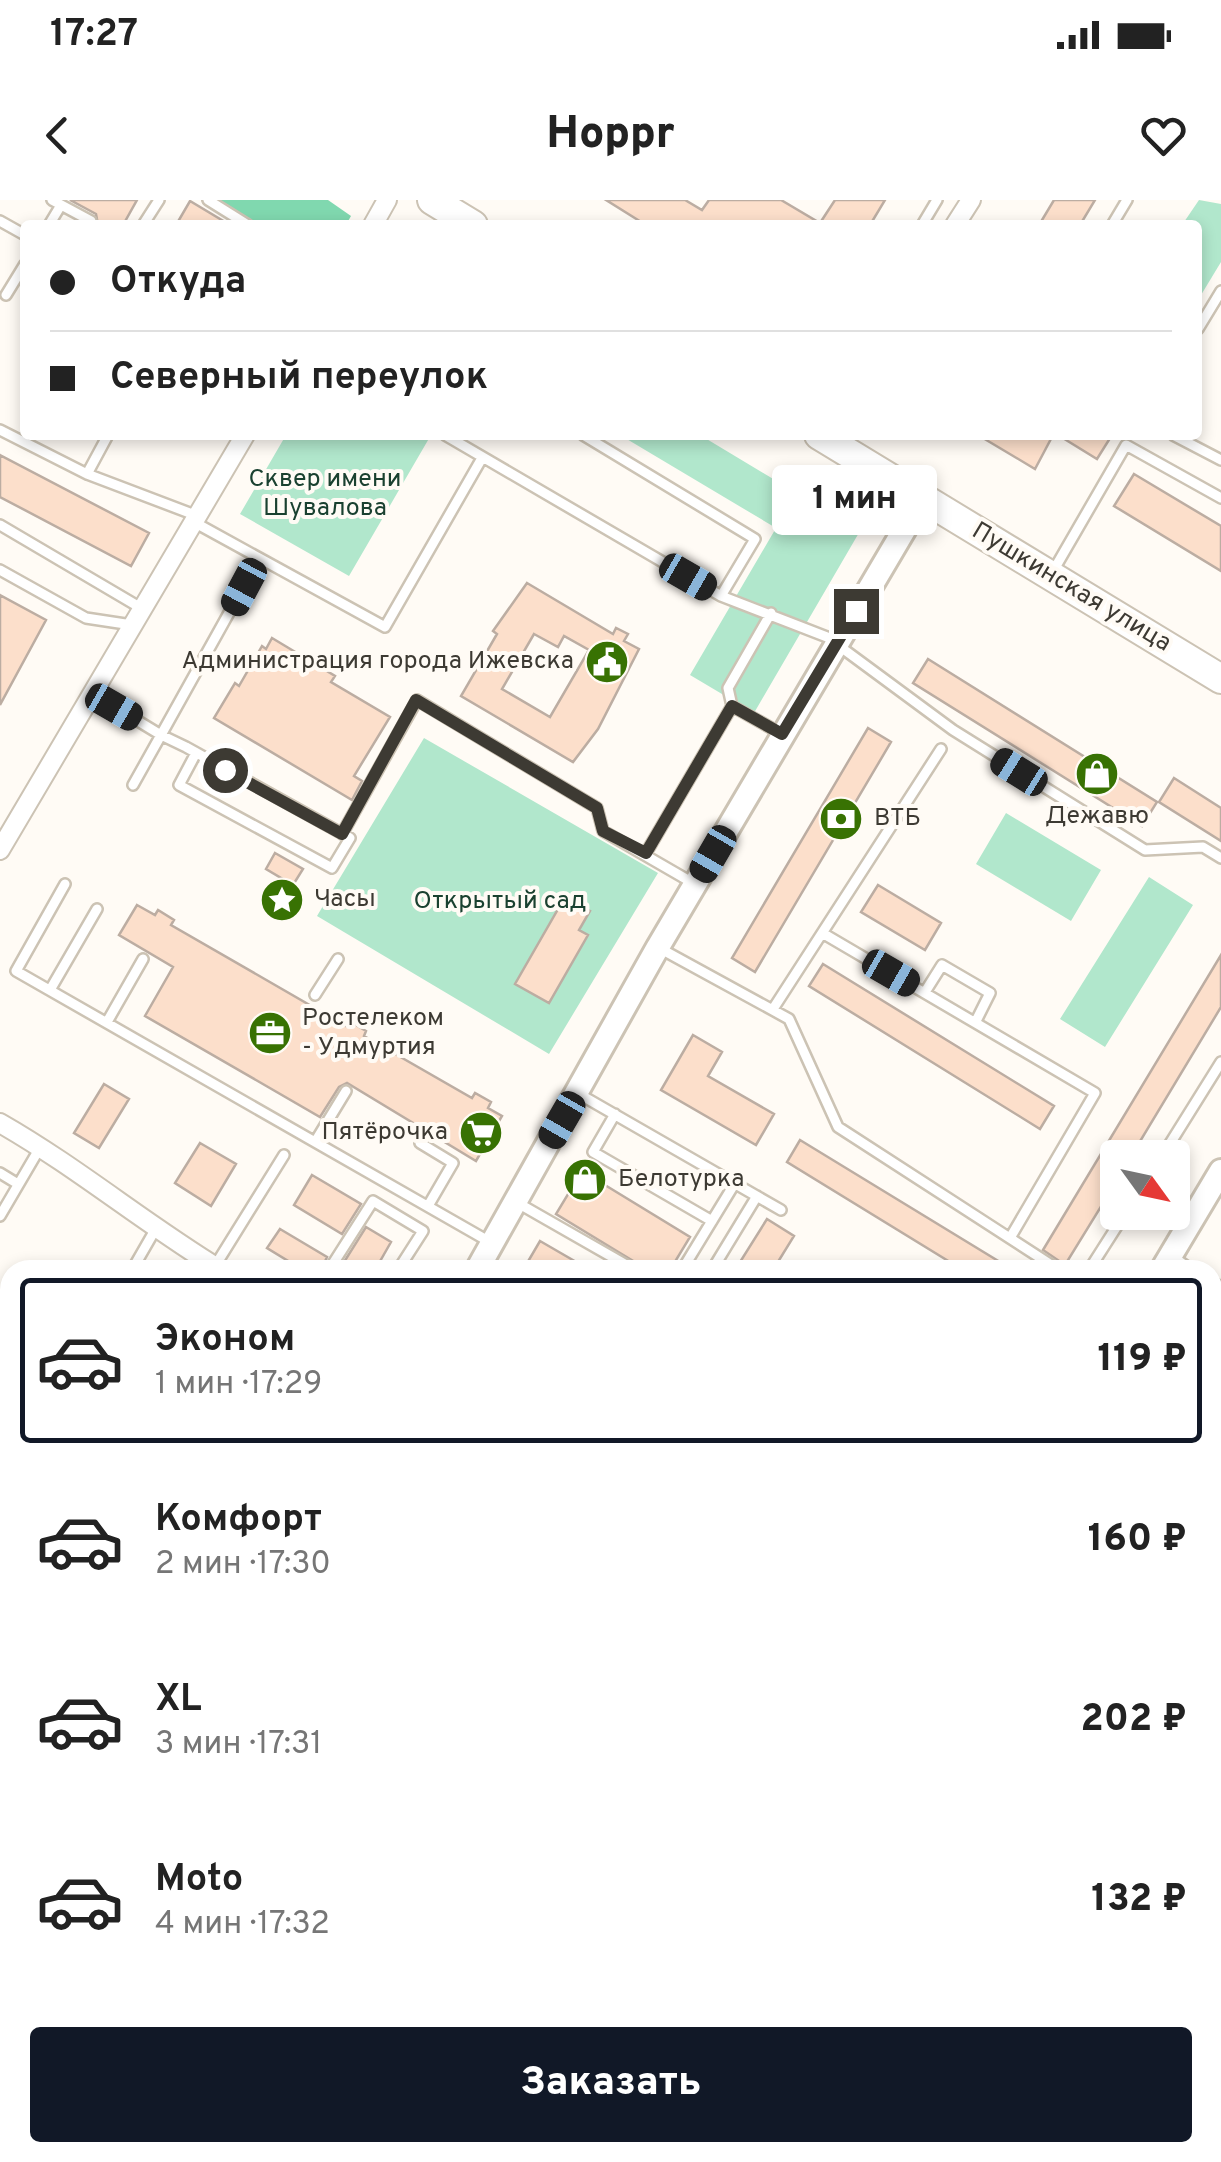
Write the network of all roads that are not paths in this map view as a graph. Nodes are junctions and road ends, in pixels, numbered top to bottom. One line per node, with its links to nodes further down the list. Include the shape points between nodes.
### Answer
1 (208, 200): 5 (lane)
2 (432, 200): 6 (main road)
3 (57, 202): 4 (lane)
4 (89, 220)
5 (240, 220)
6 (465, 220)
7 (20, 272): 9 (lane)
8 (1221, 291): 10 (lane)
9 (6, 296)
10 (1202, 322)
11 (0, 430): 21 (lane)
12 (105, 440): 21 (lane)
13 (243, 440): 24 (street)
14 (453, 440): 19 (lane)
15 (590, 440): 29 (lane, via 756,540)
16 (827, 440): 22 (main road, Пушкинская улица)
17 (1129, 440): 23 (lane); 28 (lane)
18 (1183, 440): 20 (lane)
19 (482, 458): 26 (lane, via 385,627); 29 (lane)
20 (1221, 460)
21 (87, 474): 24 (lane)
22 (923, 498): 28 (main road, Пушкинская улица); 32 (street)
23 (1221, 498)
24 (194, 518): 26 (lane); 31 (street)
25 (0, 525): 31 (lane)
26 (260, 559): 36 (lane)
27 (0, 570): 31 (lane, via 86,618)
28 (1051, 576): 33 (main road, Пушкинская улица)
29 (722, 596): 30 (lane)
30 (771, 613): 32 (lane); 35 (lane, via 728,688)
31 (137, 617): 34 (street)
32 (836, 645): 37 (street); 44 (lane, via 953,730 1145,850 1203,847)
33 (1221, 679)
34 (92, 694): 36 (lane); 42 (street)
35 (732, 706): 37 (lane); 43 (lane)
36 (161, 734): 39 (lane); 40 (lane)
37 (782, 734): 46 (street)
38 (941, 749): 48 (lane)
39 (196, 753): 41 (lane); 41 (lane, via 179,785 332,868 350,838)
40 (133, 785)
41 (342, 834): 43 (lane, via 416,700 597,808 603,831)
42 (0, 850)
43 (646, 853): 46 (lane)
44 (1221, 858)
45 (65, 884): 52 (lane, via 16,971)
46 (695, 884): 49 (street)
47 (97, 909): 52 (lane)
48 (824, 934): 53 (lane); 55 (lane)
49 (658, 947): 55 (lane); 60 (street)
50 (144, 958): 57 (lane)
51 (338, 959): 54 (lane)
52 (50, 990): 57 (lane)
53 (925, 992): 56 (lane); 56 (lane, via 942,965 990,993)
54 (315, 995)
55 (772, 1009): 80 (lane, via 788,1019 838,1126)
56 (976, 1021): 80 (lane, via 1095,1093)
57 (106, 1022): 64 (lane)
58 (1221, 1062): 63 (lane)
59 (346, 1090): 64 (lane)
60 (577, 1092): 61 (lane); 73 (street)
61 (615, 1114): 70 (lane); 77 (lane, via 593,1152)
62 (0, 1123): 66 (street)
63 (1171, 1140)
64 (315, 1142): 74 (lane)
65 (420, 1143): 74 (lane, via 453,1163)
66 (40, 1146): 71 (lane); 78 (street)
67 (284, 1155): 83 (lane)
68 (1221, 1171): 92 (street)
69 (0, 1173): 71 (lane)
70 (734, 1183): 72 (lane); 77 (lane)
71 (18, 1184): 76 (lane)
72 (757, 1196): 75 (lane); 89 (lane)
73 (516, 1202): 86 (street); 87 (lane)
74 (428, 1206): 86 (lane)
75 (781, 1210)
76 (0, 1216)
77 (712, 1221): 88 (lane)
78 (155, 1230): 81 (lane); 82 (street)
79 (1115, 1230): 91 (lane)
80 (1010, 1238): 90 (lane)
81 (138, 1260)
82 (205, 1260)
83 (223, 1260)
84 (335, 1260): 85 (lane, via 373,1202 422,1231)
85 (404, 1260)
86 (487, 1260)
87 (618, 1260)
88 (688, 1260)
89 (718, 1260)
90 (1044, 1260)
91 (1096, 1260)
92 (1169, 1260)

